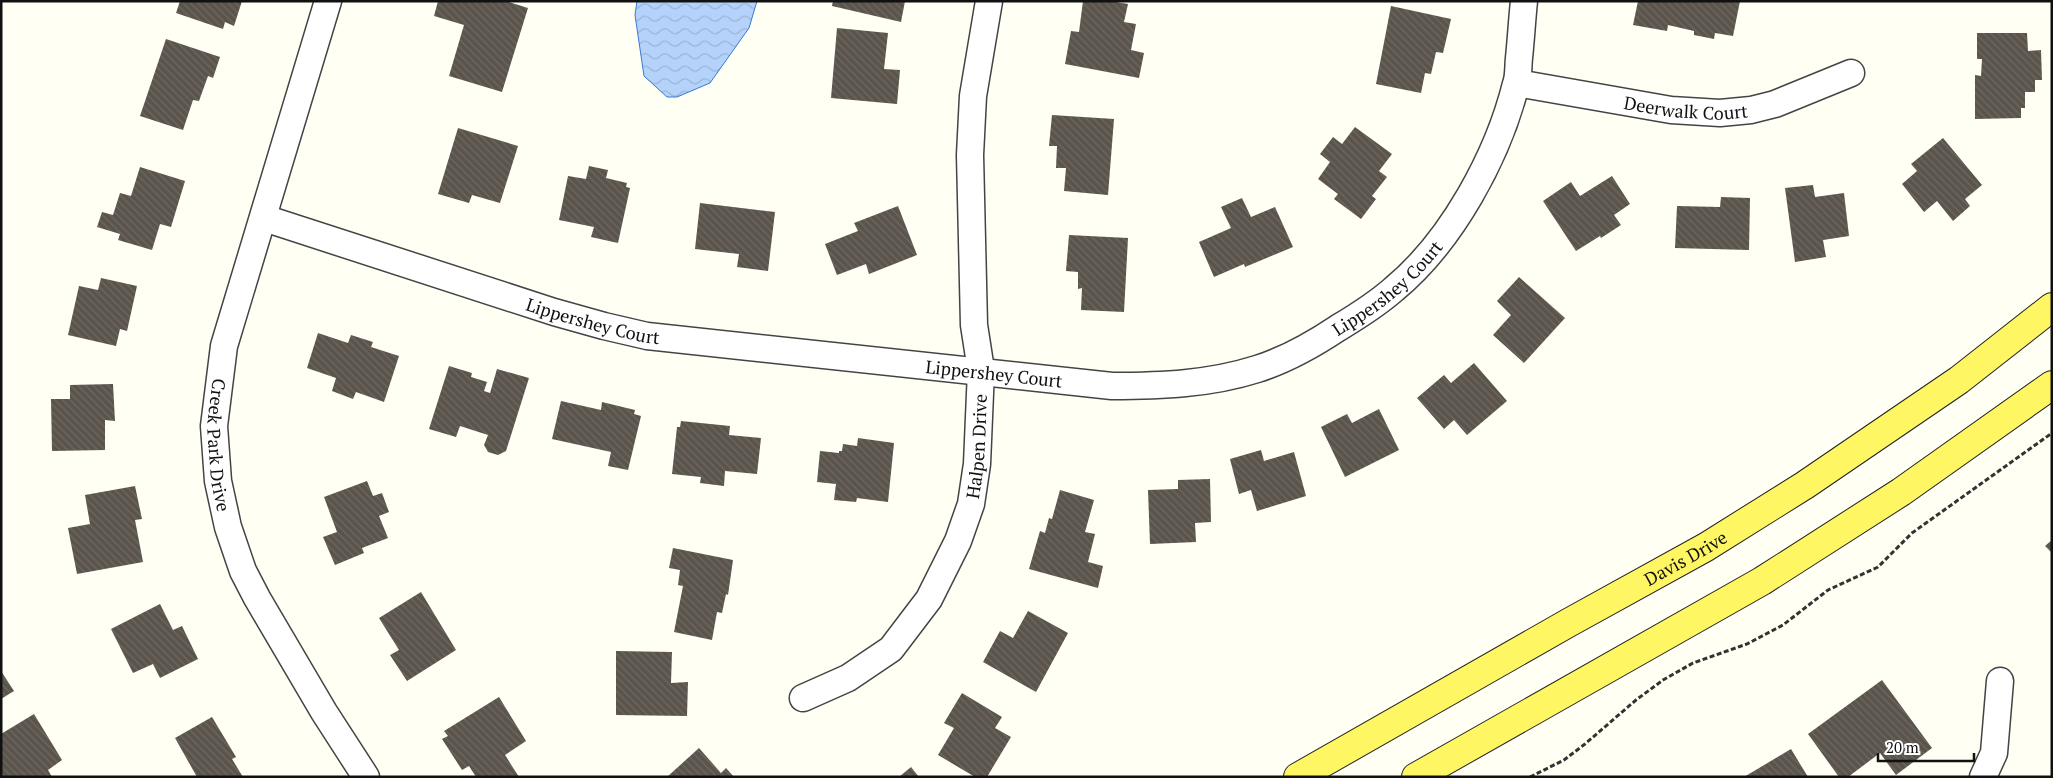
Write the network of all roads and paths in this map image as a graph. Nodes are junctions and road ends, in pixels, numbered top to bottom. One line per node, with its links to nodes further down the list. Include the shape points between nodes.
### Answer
1 (328, 1): 6 (street, Creek Park Drive)
2 (989, 1): 8 (street, Halpen Drive, via 973,96 970,155 974,325)
3 (1524, 1): 5 (street, Lippershey Court)
4 (1851, 73): 5 (street, Deerwalk Court, via 1775,104 1720,113 1671,110)
5 (1517, 83): 8 (street, Lippershey Court, via 1487,164 1459,214 1428,255 1395,289 1316,343 1258,368 1211,380 1162,386 1112,386)
6 (264, 218): 8 (street, Lippershey Court, via 554,312 638,334); 13 (street, Creek Park Drive, via 224,346 214,426 218,481 228,527 243,571)
7 (2052, 307): 14 (main road, Davis Drive, via 1959,380 1739,527)
8 (981, 370): 12 (street, Halpen Drive, via 977,464 971,504 958,541 929,599 890,649 848,678)
9 (2052, 385): 15 (main road, via 1901,492 1762,580)
10 (2052, 433): 16 (path, via 1912,533 1878,567 1828,590 1783,625 1748,644 1693,663 1663,680 1564,760)
11 (2000, 681): 17 (street, via 1994,753)
12 (803, 698)
13 (366, 777)
14 (1298, 777)
15 (1416, 777)
16 (1530, 777)
17 (1983, 777)

